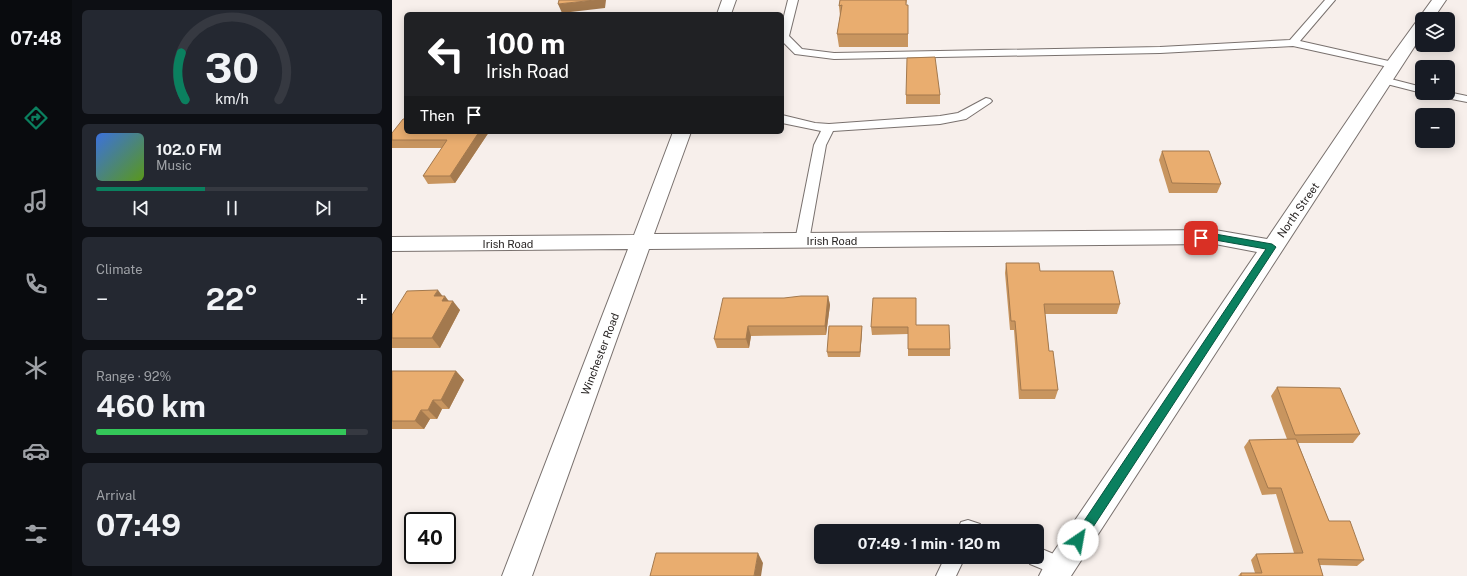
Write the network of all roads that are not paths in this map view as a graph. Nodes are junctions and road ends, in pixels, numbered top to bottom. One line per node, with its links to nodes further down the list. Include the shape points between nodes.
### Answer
1 (730, 0): 5 (street)
2 (793, 0): 8 (lane, via 784,37 799,52 834,56 1160,50)
3 (1330, 0): 8 (lane)
4 (1438, 1): 6 (street)
5 (725, 12)
6 (1430, 12)
7 (1415, 34): 9 (street, North Street)
8 (1293, 43): 9 (lane)
9 (1388, 73): 10 (lane); 20 (street, North Street)
10 (1415, 86)
11 (1455, 97): 12 (lane)
12 (1467, 99)
13 (986, 101): 15 (lane, via 962,116 940,120)
14 (784, 119): 15 (lane)
15 (829, 128): 17 (lane, via 820,145)
16 (681, 134): 18 (street, Winchester Road)
17 (802, 241): 18 (street, Irish Road); 20 (street, Irish Road, via 1215,237)
18 (642, 242): 19 (street, Irish Road); 24 (street, Winchester Road)
19 (392, 244)
20 (1272, 247): 23 (street, North Street)
21 (1044, 562): 23 (lane)
22 (952, 564): 25 (lane)
23 (1058, 571)
24 (517, 576)
25 (946, 576)

